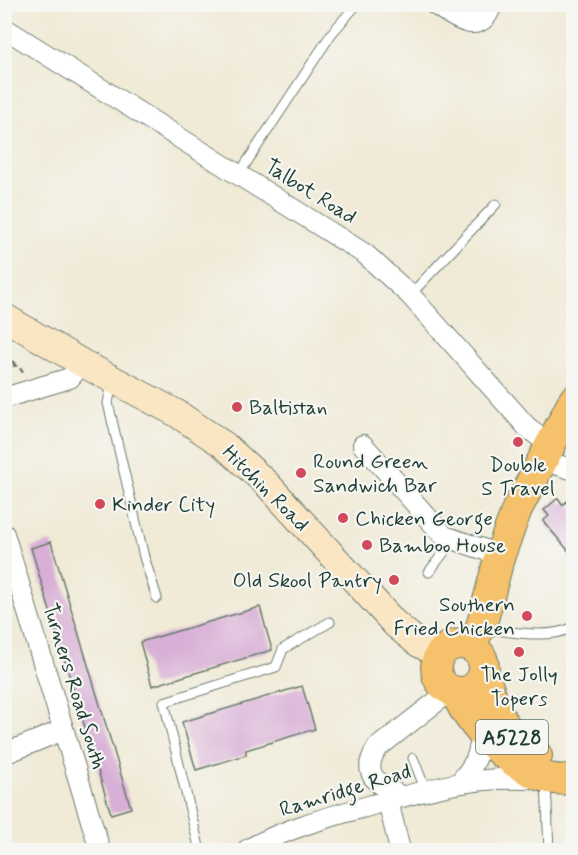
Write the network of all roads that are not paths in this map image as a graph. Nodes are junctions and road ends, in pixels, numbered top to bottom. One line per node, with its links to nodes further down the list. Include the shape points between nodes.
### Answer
1 (357, 4): 5 (lane, via 332,33)
2 (434, 4): 3 (street, via 463,22 474,24 483,19)
3 (492, 4)
4 (4, 28): 5 (street, Talbot Road)
5 (239, 174): 7 (street, Talbot Road, via 365,254)
6 (496, 204): 7 (lane)
7 (411, 296): 14 (street, Talbot Road)
8 (4, 317): 9 (street, Hitchin Road)
9 (82, 363): 10 (street, Hitchin Road); 11 (street, via 70,378)
10 (116, 381): 20 (lane, via 108,403); 24 (street, Hitchin Road, via 176,413 238,455 395,624)
11 (4, 398)
12 (573, 400): 14 (main road)
13 (363, 445): 17 (street, via 444,536)
14 (546, 452): 15 (street); 18 (main road)
15 (573, 470)
16 (4, 534): 27 (street, Turners Road South)
17 (454, 539): 18 (street); 19 (lane)
18 (500, 555): 23 (main road)
19 (429, 572)
20 (157, 598)
21 (330, 622): 37 (lane, via 283,649 276,667 164,702)
22 (573, 627): 23 (lane, via 554,633)
23 (475, 637): 24 (main road, via 447,648); 25 (main road)
24 (440, 655): 26 (main road, via 437,676)
25 (484, 673): 26 (main road, via 474,689); 31 (main road, A5228, via 492,701 513,737 526,750 550,762)
26 (453, 692): 28 (main road, A5228); 34 (street, via 377,748 370,758 369,769)
27 (63, 730): 29 (street); 36 (street, Turners Road South)
28 (481, 733): 31 (main road, A5228, via 498,750 527,768); 32 (street, via 477,759)
29 (4, 754)
30 (413, 758): 33 (lane)
31 (555, 774): 32 (street, Ramridge Road); 39 (lane)
32 (460, 782): 33 (street, Ramridge Road)
33 (426, 791): 34 (street, Ramridge Road)
34 (396, 799): 35 (street, Ramridge Road, via 303,824); 38 (street)
35 (256, 848)
36 (100, 850)
37 (202, 850)
38 (400, 850)
39 (549, 850)

